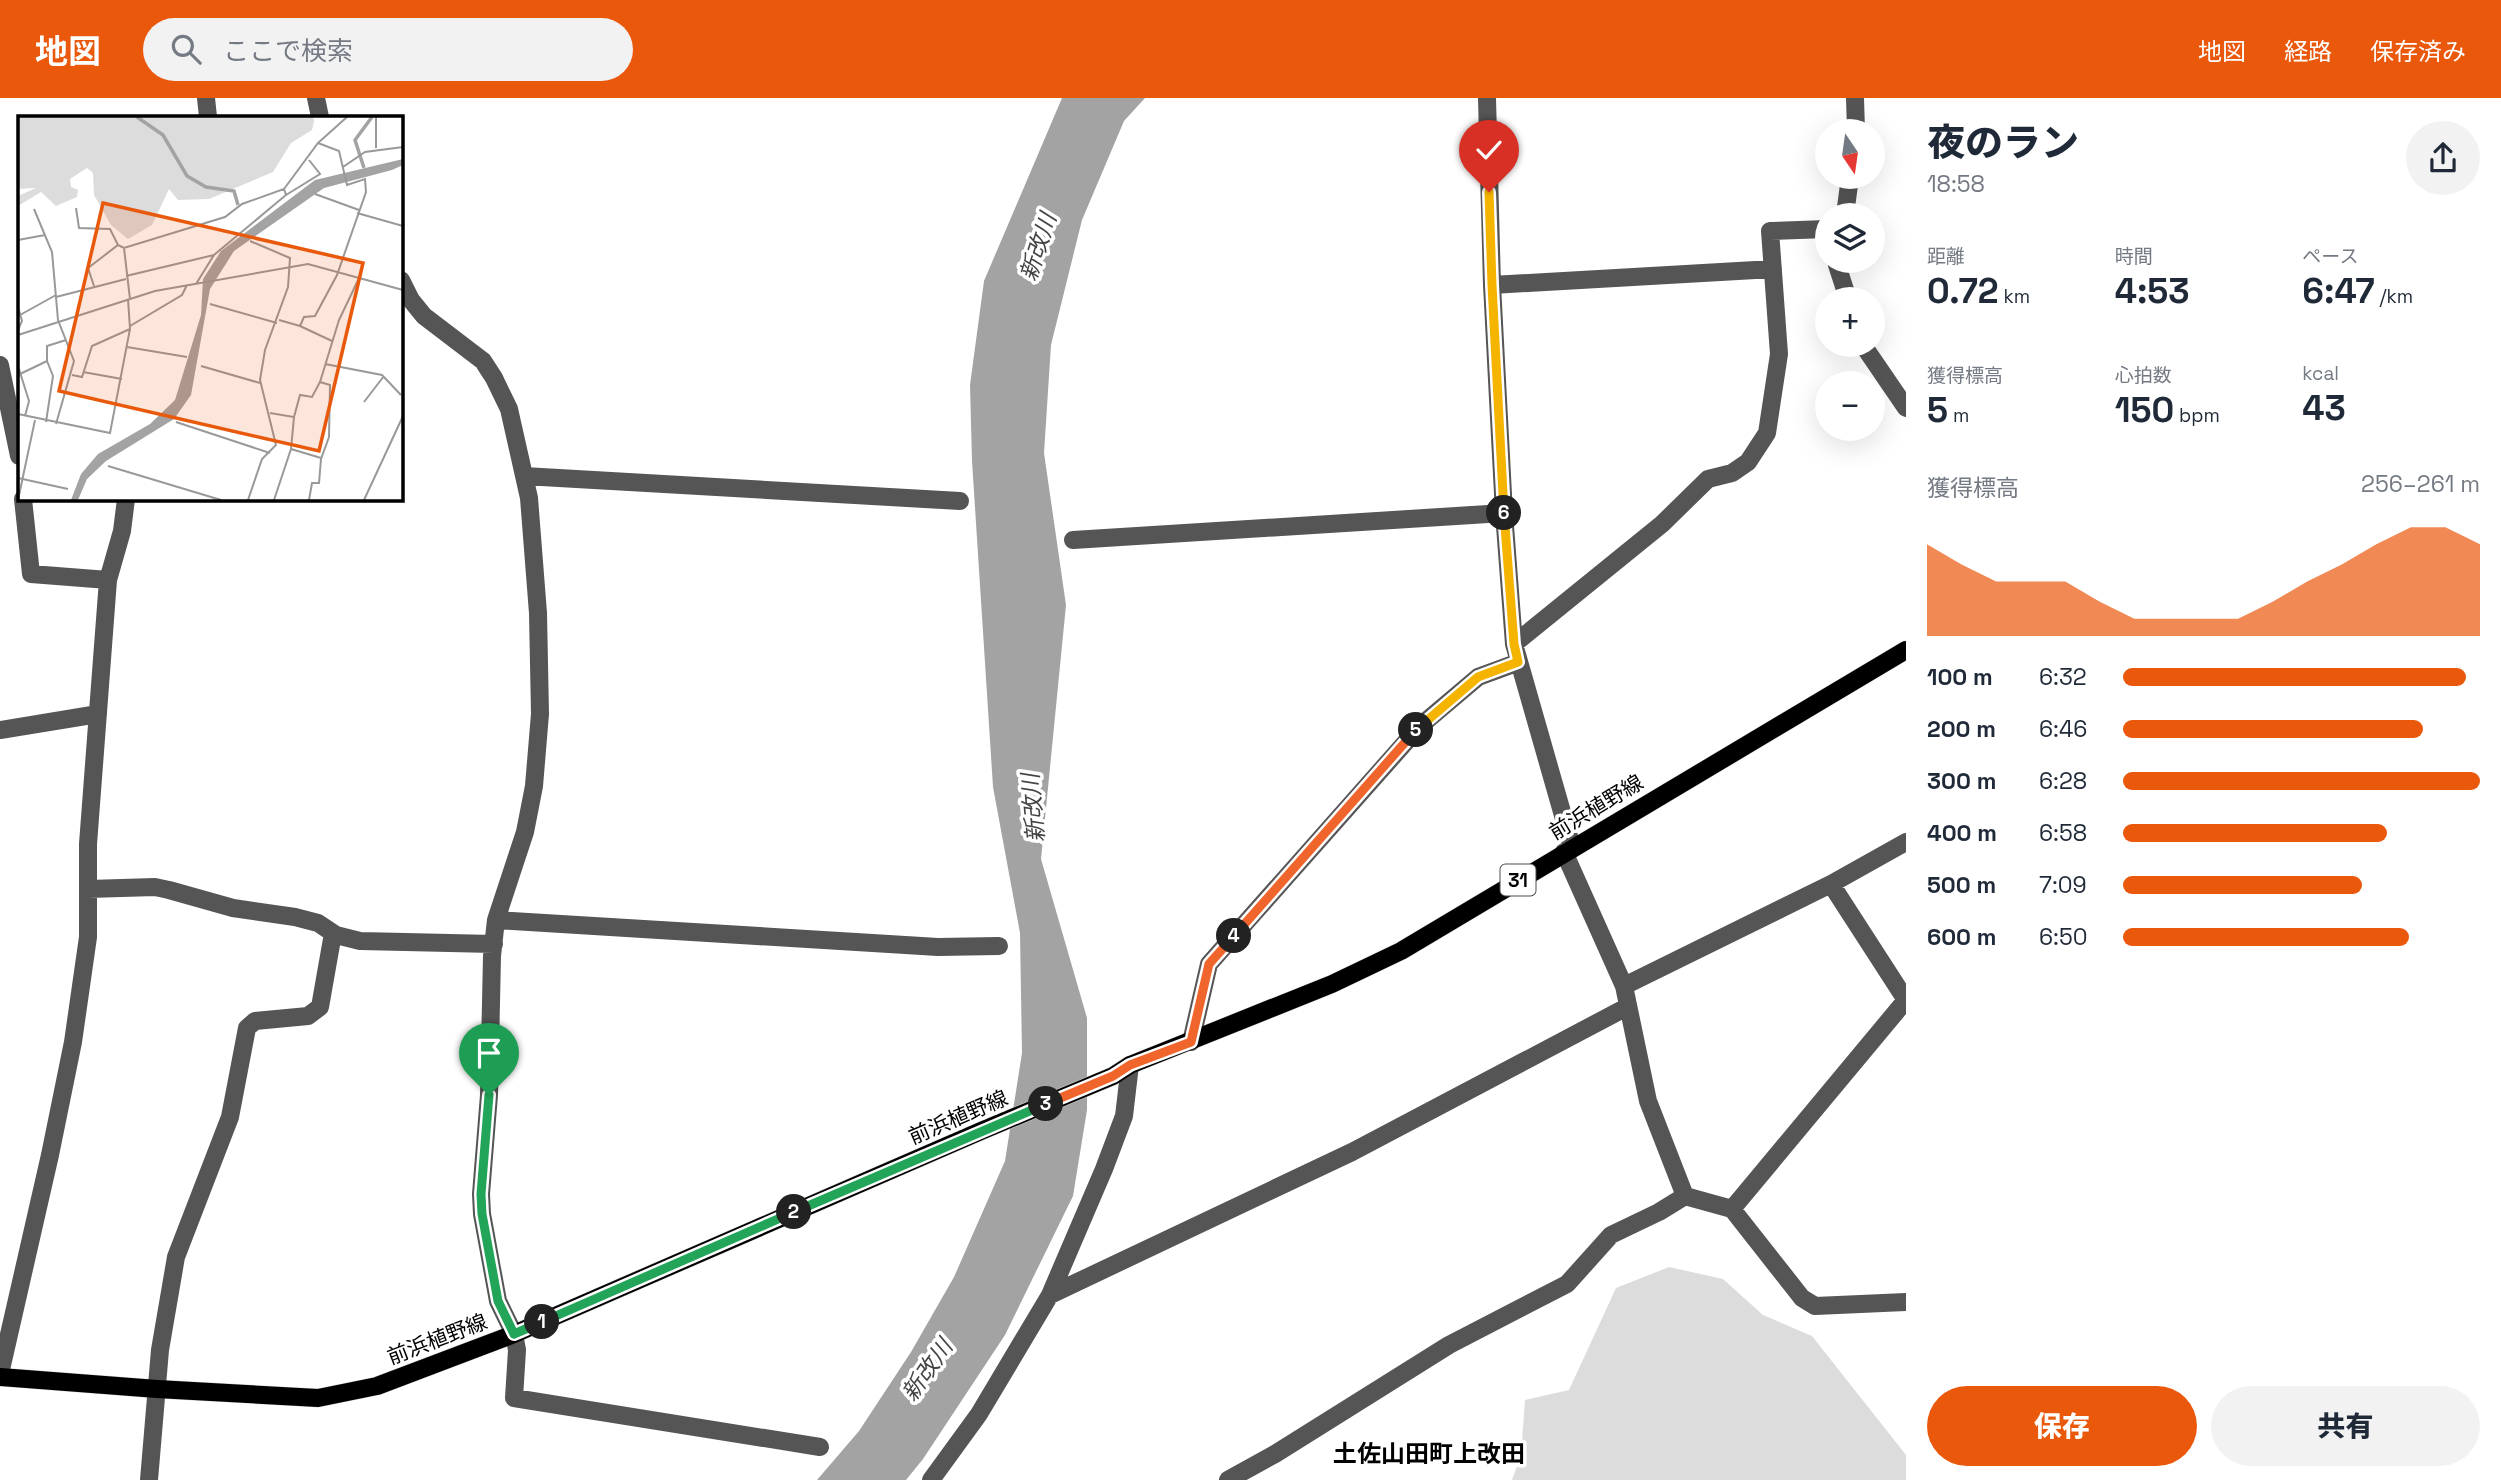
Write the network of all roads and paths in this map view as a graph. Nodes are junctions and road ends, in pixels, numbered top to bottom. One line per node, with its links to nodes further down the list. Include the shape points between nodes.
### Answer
1 (206, 98): 5 (street)
2 (316, 98): 6 (street)
3 (1487, 98): 11 (street)
4 (1855, 98): 7 (street)
5 (208, 116)
6 (320, 116)
7 (1856, 119)
8 (1815, 229): 9 (street, via 1770,231)
9 (1773, 269): 11 (street); 24 (street, via 1779,354 1767,433 1748,462 1732,473 1708,479)
10 (402, 285): 16 (street, via 424,316 484,361 509,409)
11 (1492, 285): 20 (street)
12 (1871, 357): 14 (street)
13 (0, 365): 15 (street)
14 (1906, 408)
15 (18, 451)
16 (524, 476): 19 (street); 31 (street, via 538,612 541,714 525,832)
17 (23, 500): 22 (street, via 31,575)
18 (126, 500): 22 (street)
19 (960, 501)
20 (1504, 513): 21 (street); 24 (street)
21 (1073, 540)
22 (108, 580): 25 (street)
23 (1906, 650): 28 (main road, 前浜植野線 / 31)
24 (1516, 653): 28 (street); 38 (street, via 1478,677 1419,726 1209,964)
25 (98, 714): 26 (street); 30 (street)
26 (0, 730)
27 (1906, 842): 29 (street)
28 (1568, 850): 35 (street); 38 (main road, 前浜植野線 / 31, via 1401,951)
29 (1831, 884): 35 (street); 36 (street)
30 (88, 889): 32 (street, via 162,888 233,908 318,923); 45 (street, via 88,937 73,1042)
31 (496, 920): 33 (street); 34 (street, via 938,947)
32 (335, 935): 33 (street, via 360,941); 46 (street, via 320,1007 308,1016 255,1020 247,1028 230,1117 176,1257)
33 (494, 944): 44 (street, via 482,1214 498,1301)
34 (999, 946)
35 (1624, 986): 37 (street)
36 (1906, 1000): 41 (street)
37 (1627, 1007): 40 (street, via 1648,1101); 42 (street, via 1352,1152)
38 (1191, 1042): 39 (main road, 前浜植野線 / 31)
39 (1130, 1065): 42 (street, via 1124,1116); 44 (main road, 前浜植野線 / 31)
40 (1685, 1196): 41 (street); 50 (street, via 1611,1235 1567,1284 1449,1345)
41 (1732, 1209): 43 (street, via 1802,1298 1815,1306)
42 (1050, 1295): 49 (street, via 979,1414)
43 (1906, 1302)
44 (514, 1334): 46 (main road, 前浜植野線 / 31, via 377,1386 318,1398); 47 (street, via 514,1398)
45 (0, 1376): 46 (main road, 前浜植野線 / 31)
46 (157, 1389): 48 (street)
47 (820, 1447)
48 (149, 1480)
49 (931, 1480)
50 (1227, 1480)

